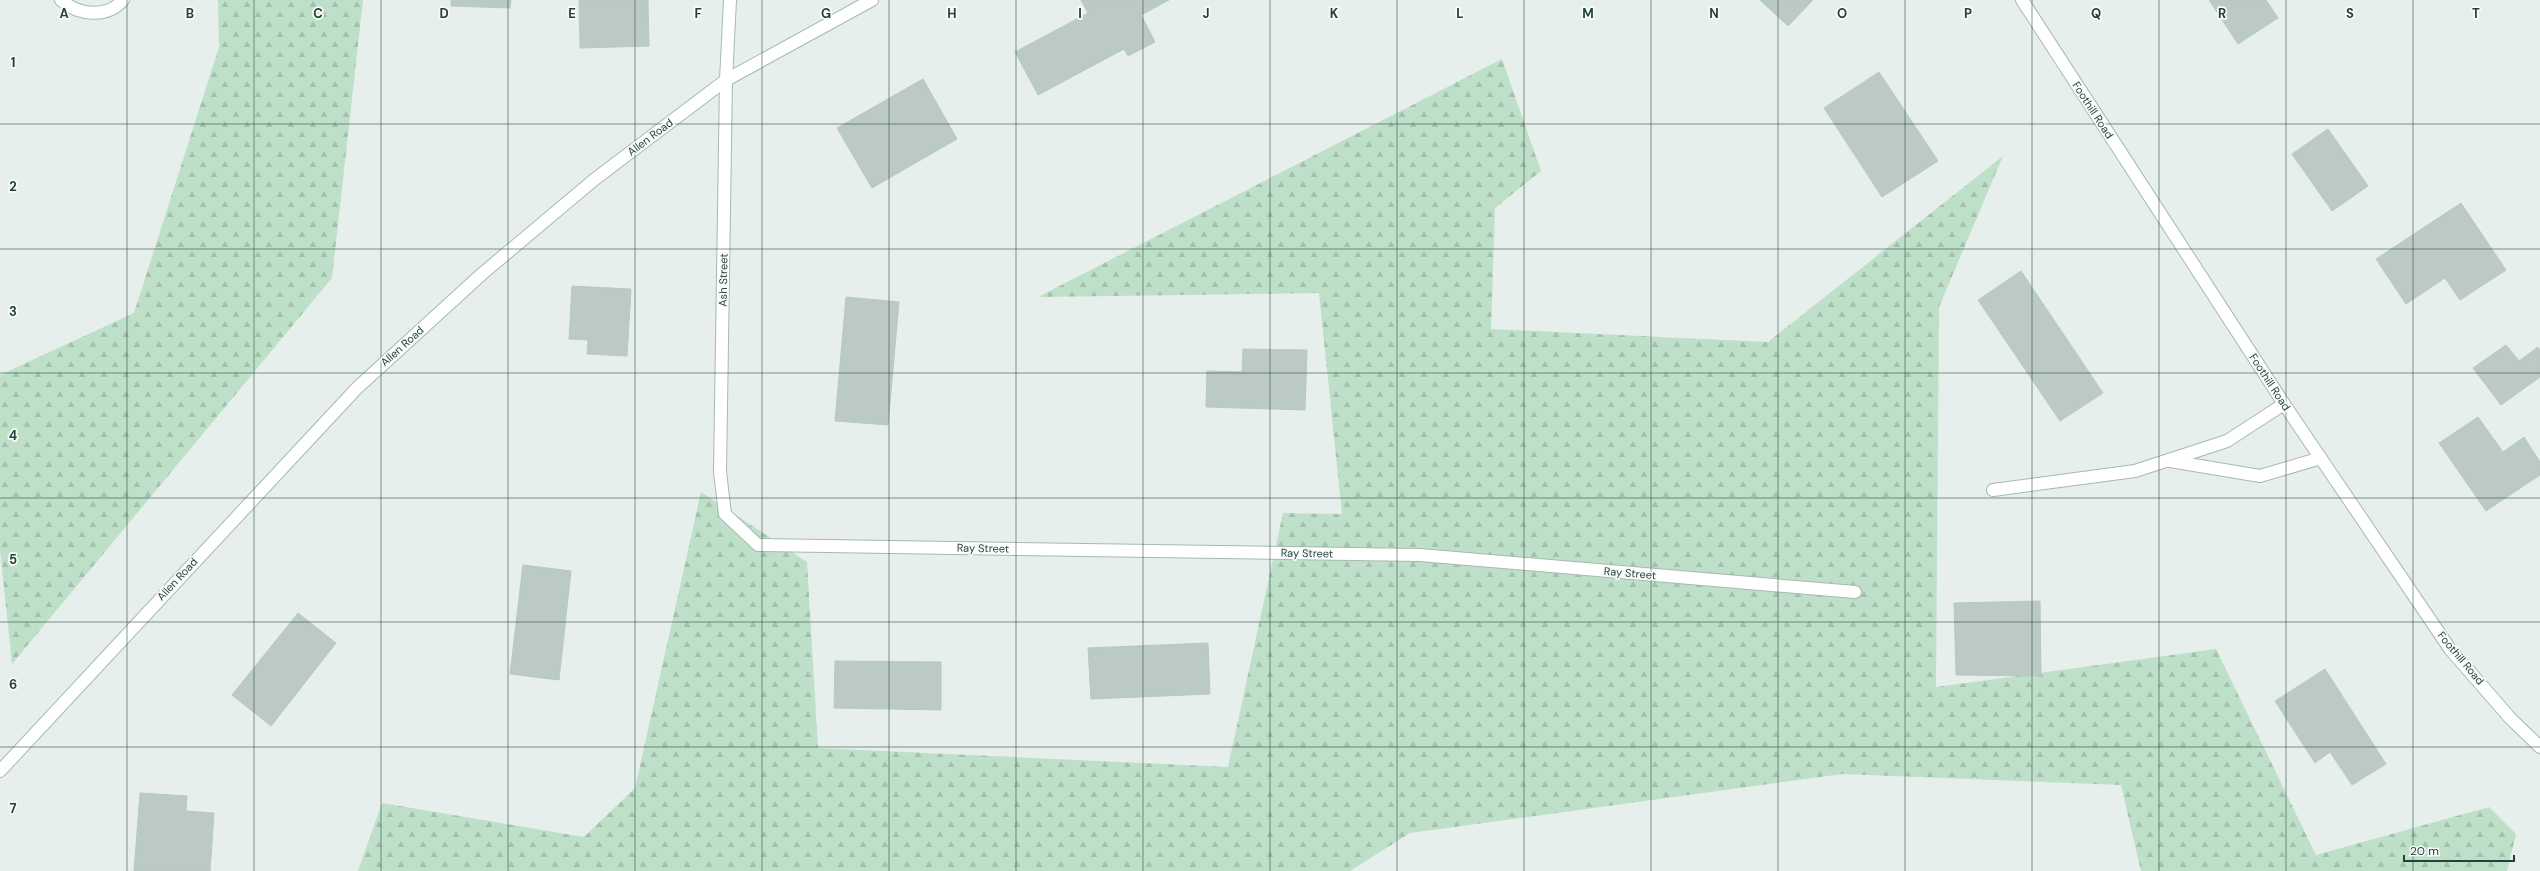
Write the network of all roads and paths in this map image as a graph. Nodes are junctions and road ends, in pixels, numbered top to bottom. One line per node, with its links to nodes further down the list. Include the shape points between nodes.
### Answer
1 (61, 0): 2 (street, via 72,9 84,13 97,13 109,10)
2 (123, 0)
3 (730, 0): 6 (street, Ash Street)
4 (872, 0): 6 (street, Allen Road)
5 (2022, 0): 7 (street, Foothill Road)
6 (726, 80): 11 (street, Ash Street, via 720,472 724,514); 14 (street, Allen Road, via 589,184 483,273 357,388)
7 (2284, 404): 8 (street, Foothill Road); 9 (street, via 2227,441)
8 (2321, 458): 9 (street, via 2260,476); 13 (street, Foothill Road, via 2450,649 2510,718)
9 (2168, 460): 10 (street, via 2135,471)
10 (1994, 490)
11 (758, 545): 12 (street, Ray Street, via 1420,555)
12 (1855, 592)
13 (2540, 747)
14 (0, 771)

